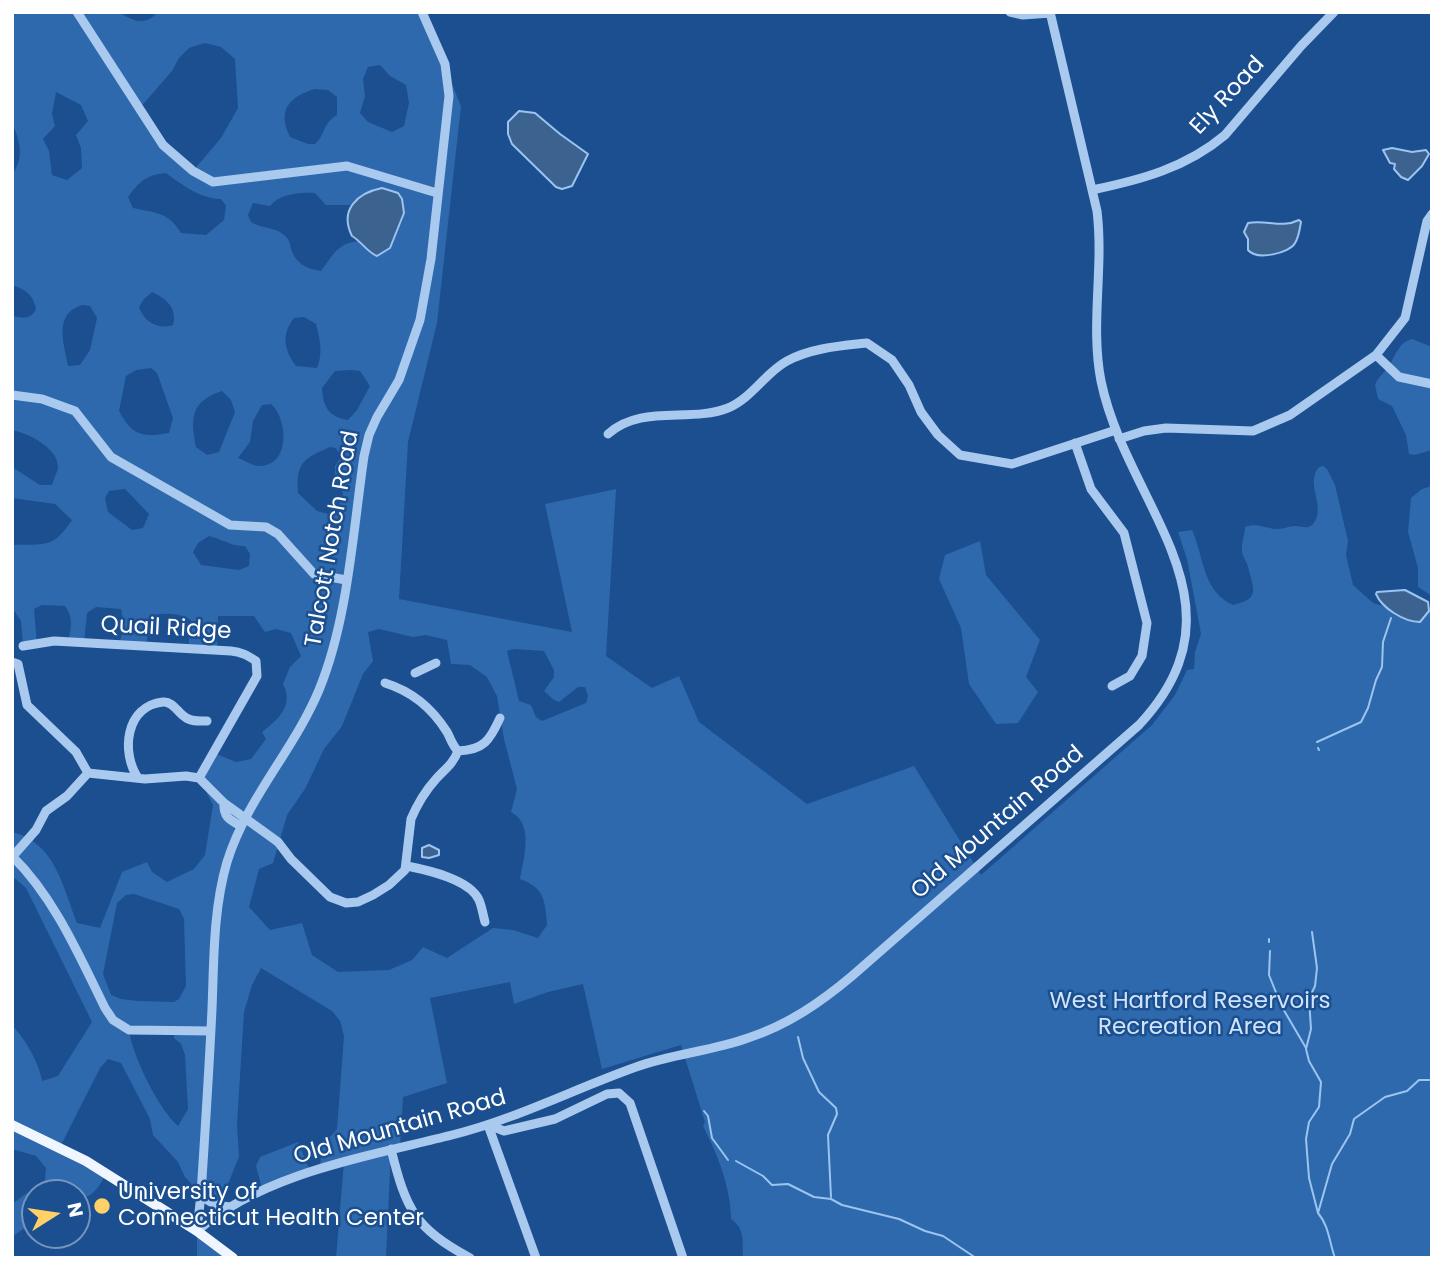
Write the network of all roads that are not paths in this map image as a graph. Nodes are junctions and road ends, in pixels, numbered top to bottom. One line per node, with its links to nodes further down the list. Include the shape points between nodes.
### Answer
1 (77, 12): 7 (street, via 163,145 213,182 347,166)
2 (422, 12): 7 (street, Talcott Notch Road, via 448,79)
3 (1010, 12): 5 (street)
4 (1334, 12): 6 (street, Ely Road, via 1213,145 1174,168)
5 (1050, 13): 6 (street, Old Mountain Road)
6 (1092, 190): 13 (street, Old Mountain Road, via 1100,244 1098,362)
7 (437, 192): 15 (street, Talcott Notch Road, via 420,320 399,380 369,435)
8 (1432, 214): 9 (street, via 1405,318)
9 (1376, 355): 10 (street, via 1399,377); 13 (street, via 1290,415 1253,431 1166,428)
10 (1432, 384)
11 (12, 395): 15 (street, via 42,399 75,411 111,457 230,524 266,527 314,574)
12 (608, 434): 14 (street, via 643,417 728,408 786,361 829,347 867,343 892,360 921,412 960,455 1012,464)
13 (1118, 434): 14 (street); 36 (street, Old Mountain Road, via 1177,564 1186,602 1187,632 1181,661 1139,725 810,1008 748,1039 656,1060)
14 (1075, 443): 21 (street, via 1091,489 1124,533 1147,623 1142,656 1130,676)
15 (346, 580): 30 (street, Talcott Notch Road, via 335,642 319,690)
16 (23, 646): 29 (street, Quail Ridge, via 54,641 243,652 251,657 256,661 257,676)
17 (12, 662): 26 (street, via 18,664 27,705 76,752)
18 (436, 663): 19 (street)
19 (415, 673)
20 (385, 683): 24 (street, via 424,704)
21 (1112, 686)
22 (500, 718): 24 (street, via 485,744)
23 (207, 721): 25 (street, via 190,720 166,702 148,707 130,729)
24 (458, 751): 32 (street, via 414,812)
25 (130, 762): 27 (street); 28 (street)
26 (88, 773): 27 (street); 31 (street, via 46,811)
27 (122, 777): 28 (street)
28 (138, 778): 29 (street)
29 (199, 778): 30 (street)
30 (243, 822): 32 (street, via 278,842 330,897 346,903 373,895); 34 (street, Talcott Notch Road, via 227,862 218,907)
31 (13, 856): 34 (street, via 52,905 113,1020 136,1031)
32 (407, 866): 33 (street, via 452,878 473,892)
33 (485, 922)
34 (211, 1031): 38 (street, Talcott Notch Road)
35 (12, 1125): 40 (main road, via 86,1161)
36 (488, 1125): 37 (street, Old Mountain Road); 43 (street); 44 (street, via 504,1130 555,1119 607,1094 625,1097)
37 (391, 1150): 39 (street, Old Mountain Road, via 310,1171); 42 (street, via 414,1214 436,1237)
38 (201, 1194): 39 (street, via 208,1202); 40 (street, Talcott Notch Road)
39 (233, 1207): 40 (street, Old Mountain Road)
40 (197, 1231): 41 (main road)
41 (233, 1258)
42 (470, 1258)
43 (536, 1258)
44 (683, 1258)

